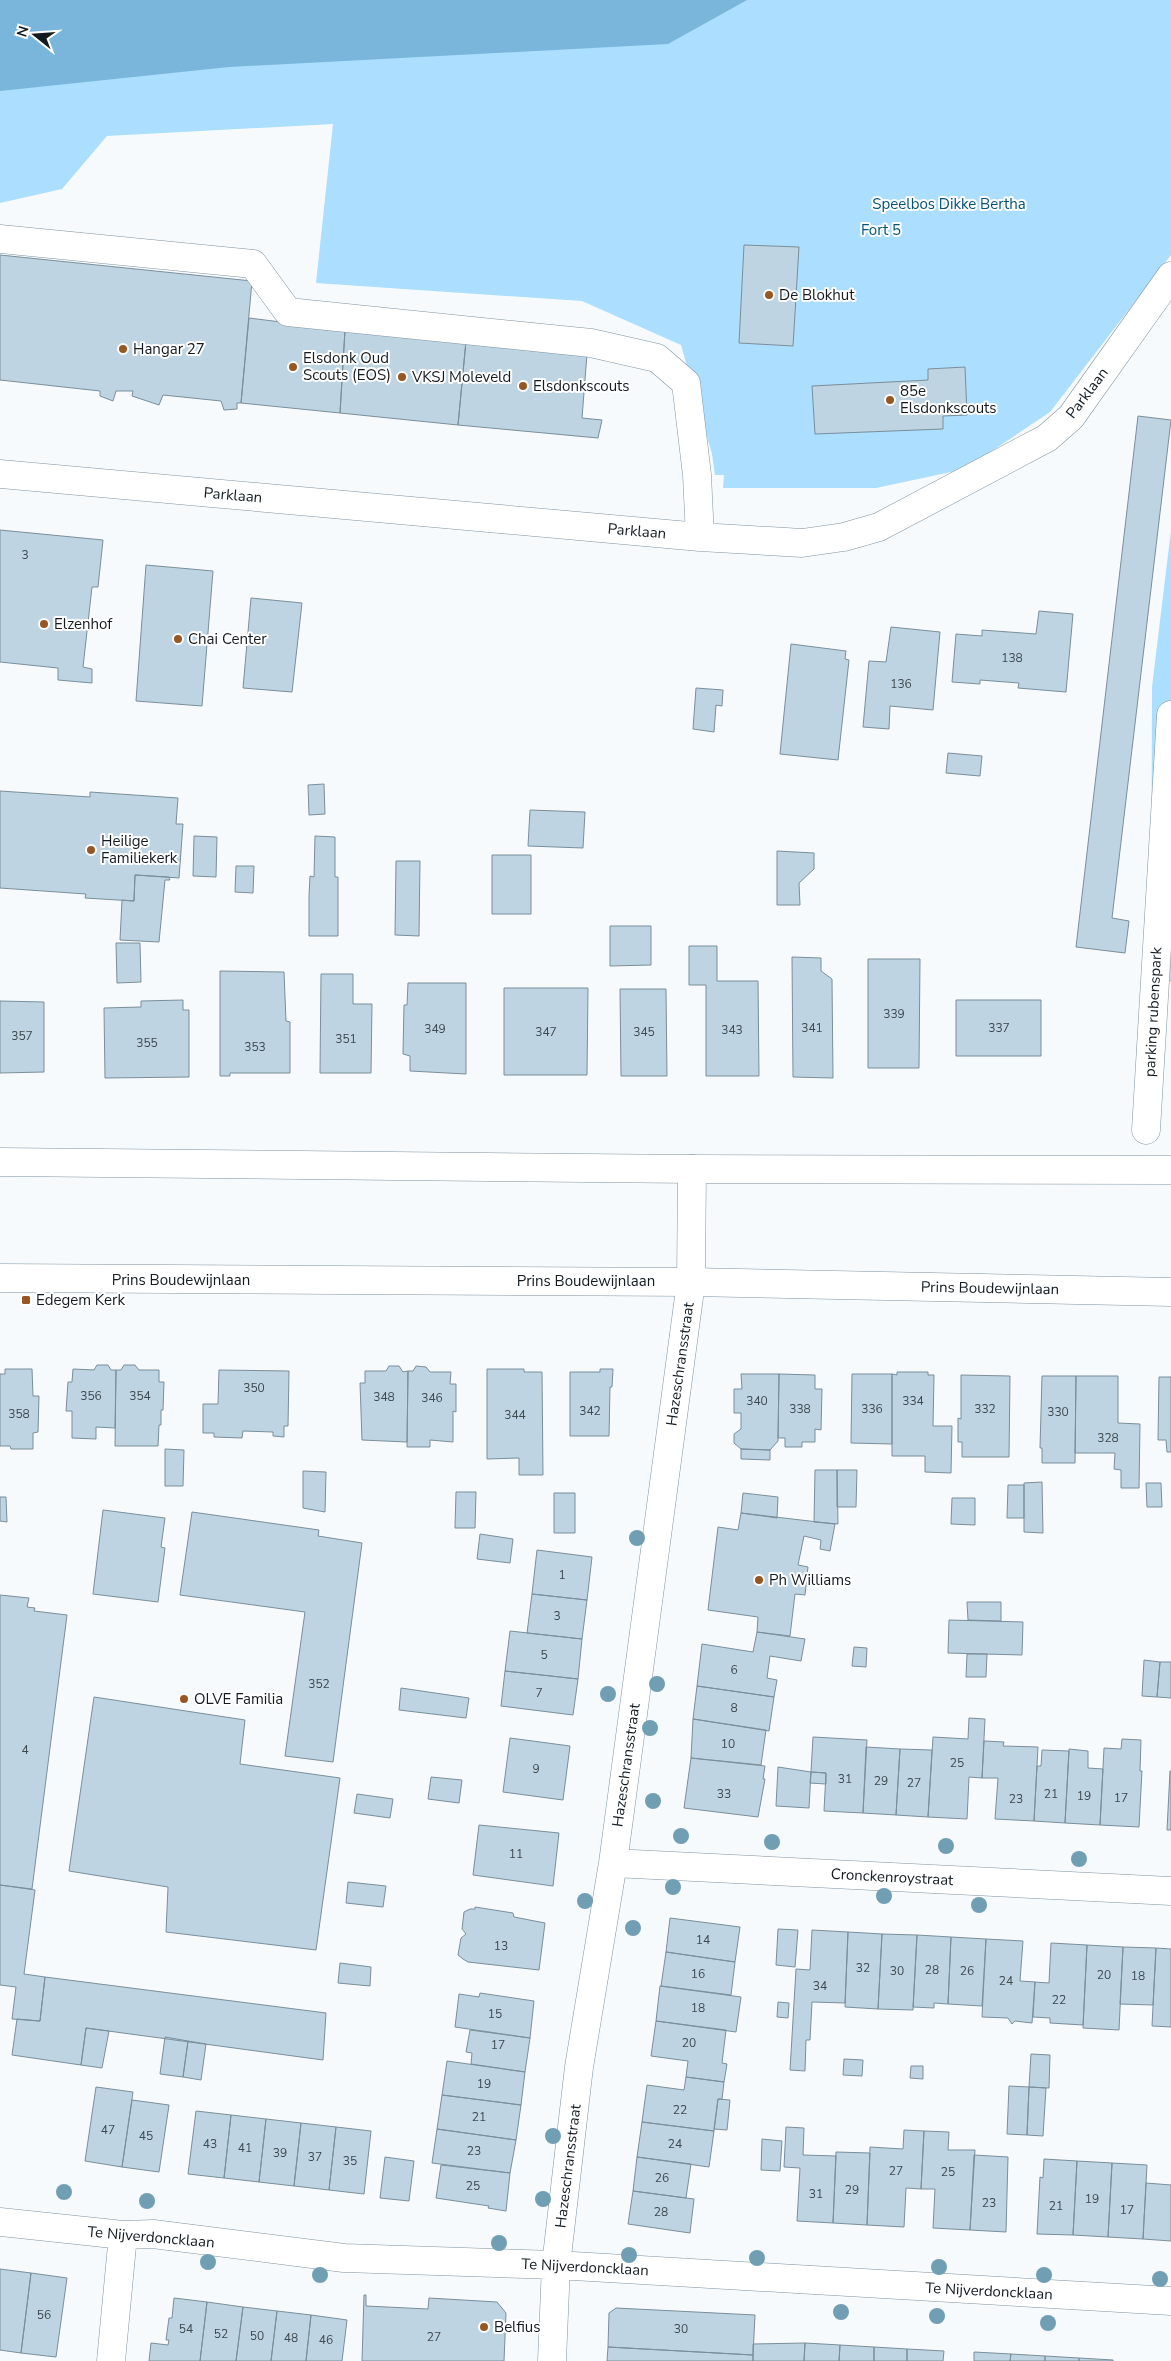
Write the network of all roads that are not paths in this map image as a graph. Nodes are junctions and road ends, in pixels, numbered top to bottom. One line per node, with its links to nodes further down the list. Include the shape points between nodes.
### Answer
1 (0, 239): 4 (street, via 253,264 288,312 591,343 657,358 686,383 697,475)
2 (1171, 276): 4 (street, Parklaan, via 1071,417 1047,438 879,527 844,537 802,543)
3 (0, 474): 4 (street, Parklaan)
4 (700, 537)
5 (1171, 715): 6 (street, parking rubenspark)
6 (1146, 1130)
7 (0, 1162): 8 (street)
8 (692, 1168): 9 (street); 11 (street, Hazeschransstraat)
9 (1171, 1170)
10 (0, 1278): 11 (street, Prins Boudewijnlaan)
11 (691, 1282): 12 (street, Prins Boudewijnlaan); 13 (street, Hazeschransstraat)
12 (1171, 1292)
13 (612, 1863): 14 (street, Cronckenroystraat); 17 (street, Hazeschransstraat, via 579,2067)
14 (1171, 1891)
15 (0, 2222): 16 (street, Te Nijverdoncklaan)
16 (123, 2236): 17 (street, Te Nijverdoncklaan, via 153,2234 344,2258); 19 (street)
17 (556, 2265): 18 (street, Te Nijverdoncklaan); 20 (street, Hazeschransstraat)
18 (1171, 2301)
19 (110, 2361)
20 (552, 2361)

